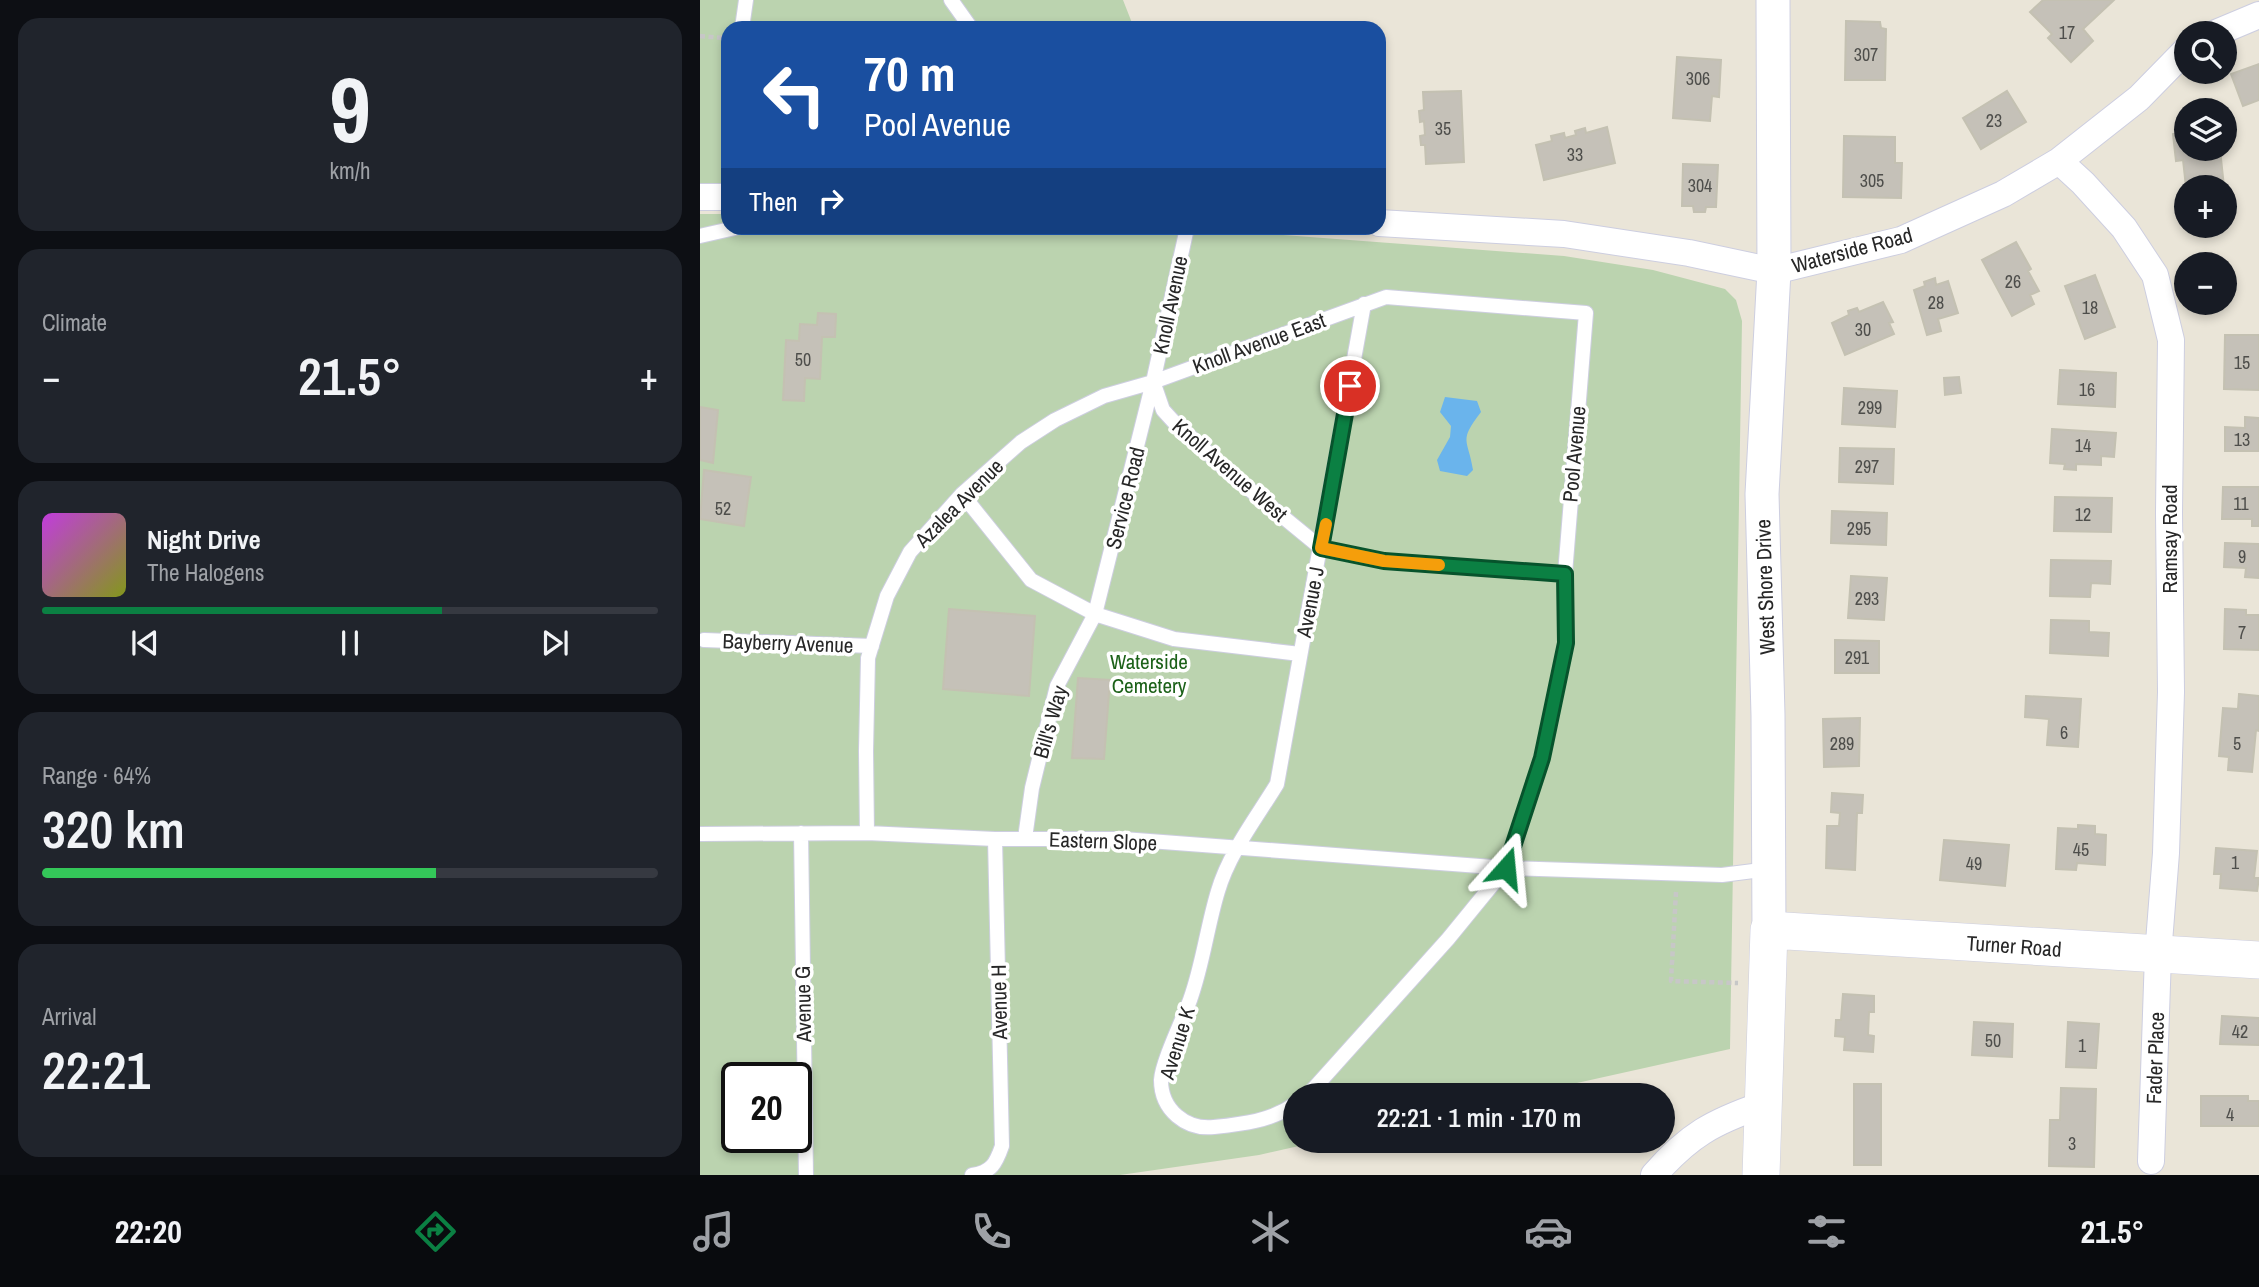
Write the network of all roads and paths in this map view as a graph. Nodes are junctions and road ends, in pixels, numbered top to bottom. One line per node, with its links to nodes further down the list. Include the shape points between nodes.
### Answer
1 (746, 0): 5 (lane)
2 (951, 0): 6 (lane)
3 (1773, 0): 18 (street, West Shore Drive)
4 (2259, 15): 7 (street)
5 (743, 21)
6 (966, 21)
7 (2237, 24)
8 (700, 36): 9 (path)
9 (721, 38)
10 (2174, 62): 11 (street, Waterside Road, via 2139,98)
11 (2059, 160): 18 (street, Waterside Road, via 2003,194 1901,240); 38 (street, Ramsay Road, via 2124,228 2155,275 2171,340 2171,692)
12 (700, 197): 13 (street)
13 (721, 197)
14 (1386, 223): 18 (street, Waterside Road, via 1564,234)
15 (721, 231): 17 (lane)
16 (1185, 235): 20 (lane, Knoll Avenue)
17 (700, 236)
18 (1774, 271): 35 (street, West Shore Drive, via 1762,494)
19 (1364, 304): 20 (lane, Knoll Avenue East); 22 (lane, Avenue J); 23 (lane, Pool Avenue, via 1386,297 1586,313)
20 (1153, 382): 21 (lane, Azalea Avenue, via 1104,396 1055,419); 22 (lane, Knoll Avenue West, via 1163,410 1173,421); 24 (lane, Service Road)
21 (962, 494): 24 (lane, via 1031,580); 26 (lane, Azalea Avenue, via 910,552 887,596)
22 (1321, 548): 23 (lane, via 1384,561); 27 (lane, Avenue J)
23 (1565, 574): 34 (lane, via 1566,643 1542,758)
24 (1096, 614): 27 (lane, via 1174,639); 31 (lane, Bill's Way, via 1057,686 1032,788)
25 (704, 640): 26 (lane, Bayberry Avenue)
26 (872, 646): 29 (lane, Azalea Avenue, via 868,658)
27 (1300, 654): 33 (lane, Avenue J, via 1278,784)
28 (801, 833): 29 (lane, Eastern Slope); 30 (lane, Eastern Slope); 45 (lane, Avenue G)
29 (867, 833): 32 (lane, Eastern Slope)
30 (700, 834)
31 (1026, 838): 32 (lane, Eastern Slope); 33 (lane, Eastern Slope, via 1123,839)
32 (995, 839): 46 (lane, Avenue H, via 1002,1146 995,1164)
33 (1237, 848): 34 (lane, Eastern Slope); 43 (lane, Avenue K, via 1218,890 1194,986 1161,1079 1165,1101 1178,1119 1204,1128 1249,1123)
34 (1506, 868): 36 (lane); 41 (lane)
35 (1769, 869): 36 (lane); 37 (street, West Shore Drive)
36 (1677, 874): 40 (path, via 1671,981)
37 (1769, 930): 38 (main road, Turner Road); 40 (main road, West Shore Drive)
38 (2158, 955): 39 (main road, Turner Road); 44 (street, Fader Place)
39 (2259, 960)
40 (1766, 984): 42 (main road, West Shore Drive)
41 (1319, 1083)
42 (1762, 1105): 47 (street, via 1704,1129 1677,1149); 48 (main road, West Shore Drive)
43 (1283, 1111)
44 (2151, 1161)
45 (806, 1175)
46 (972, 1175)
47 (1654, 1175)
48 (1761, 1175)

